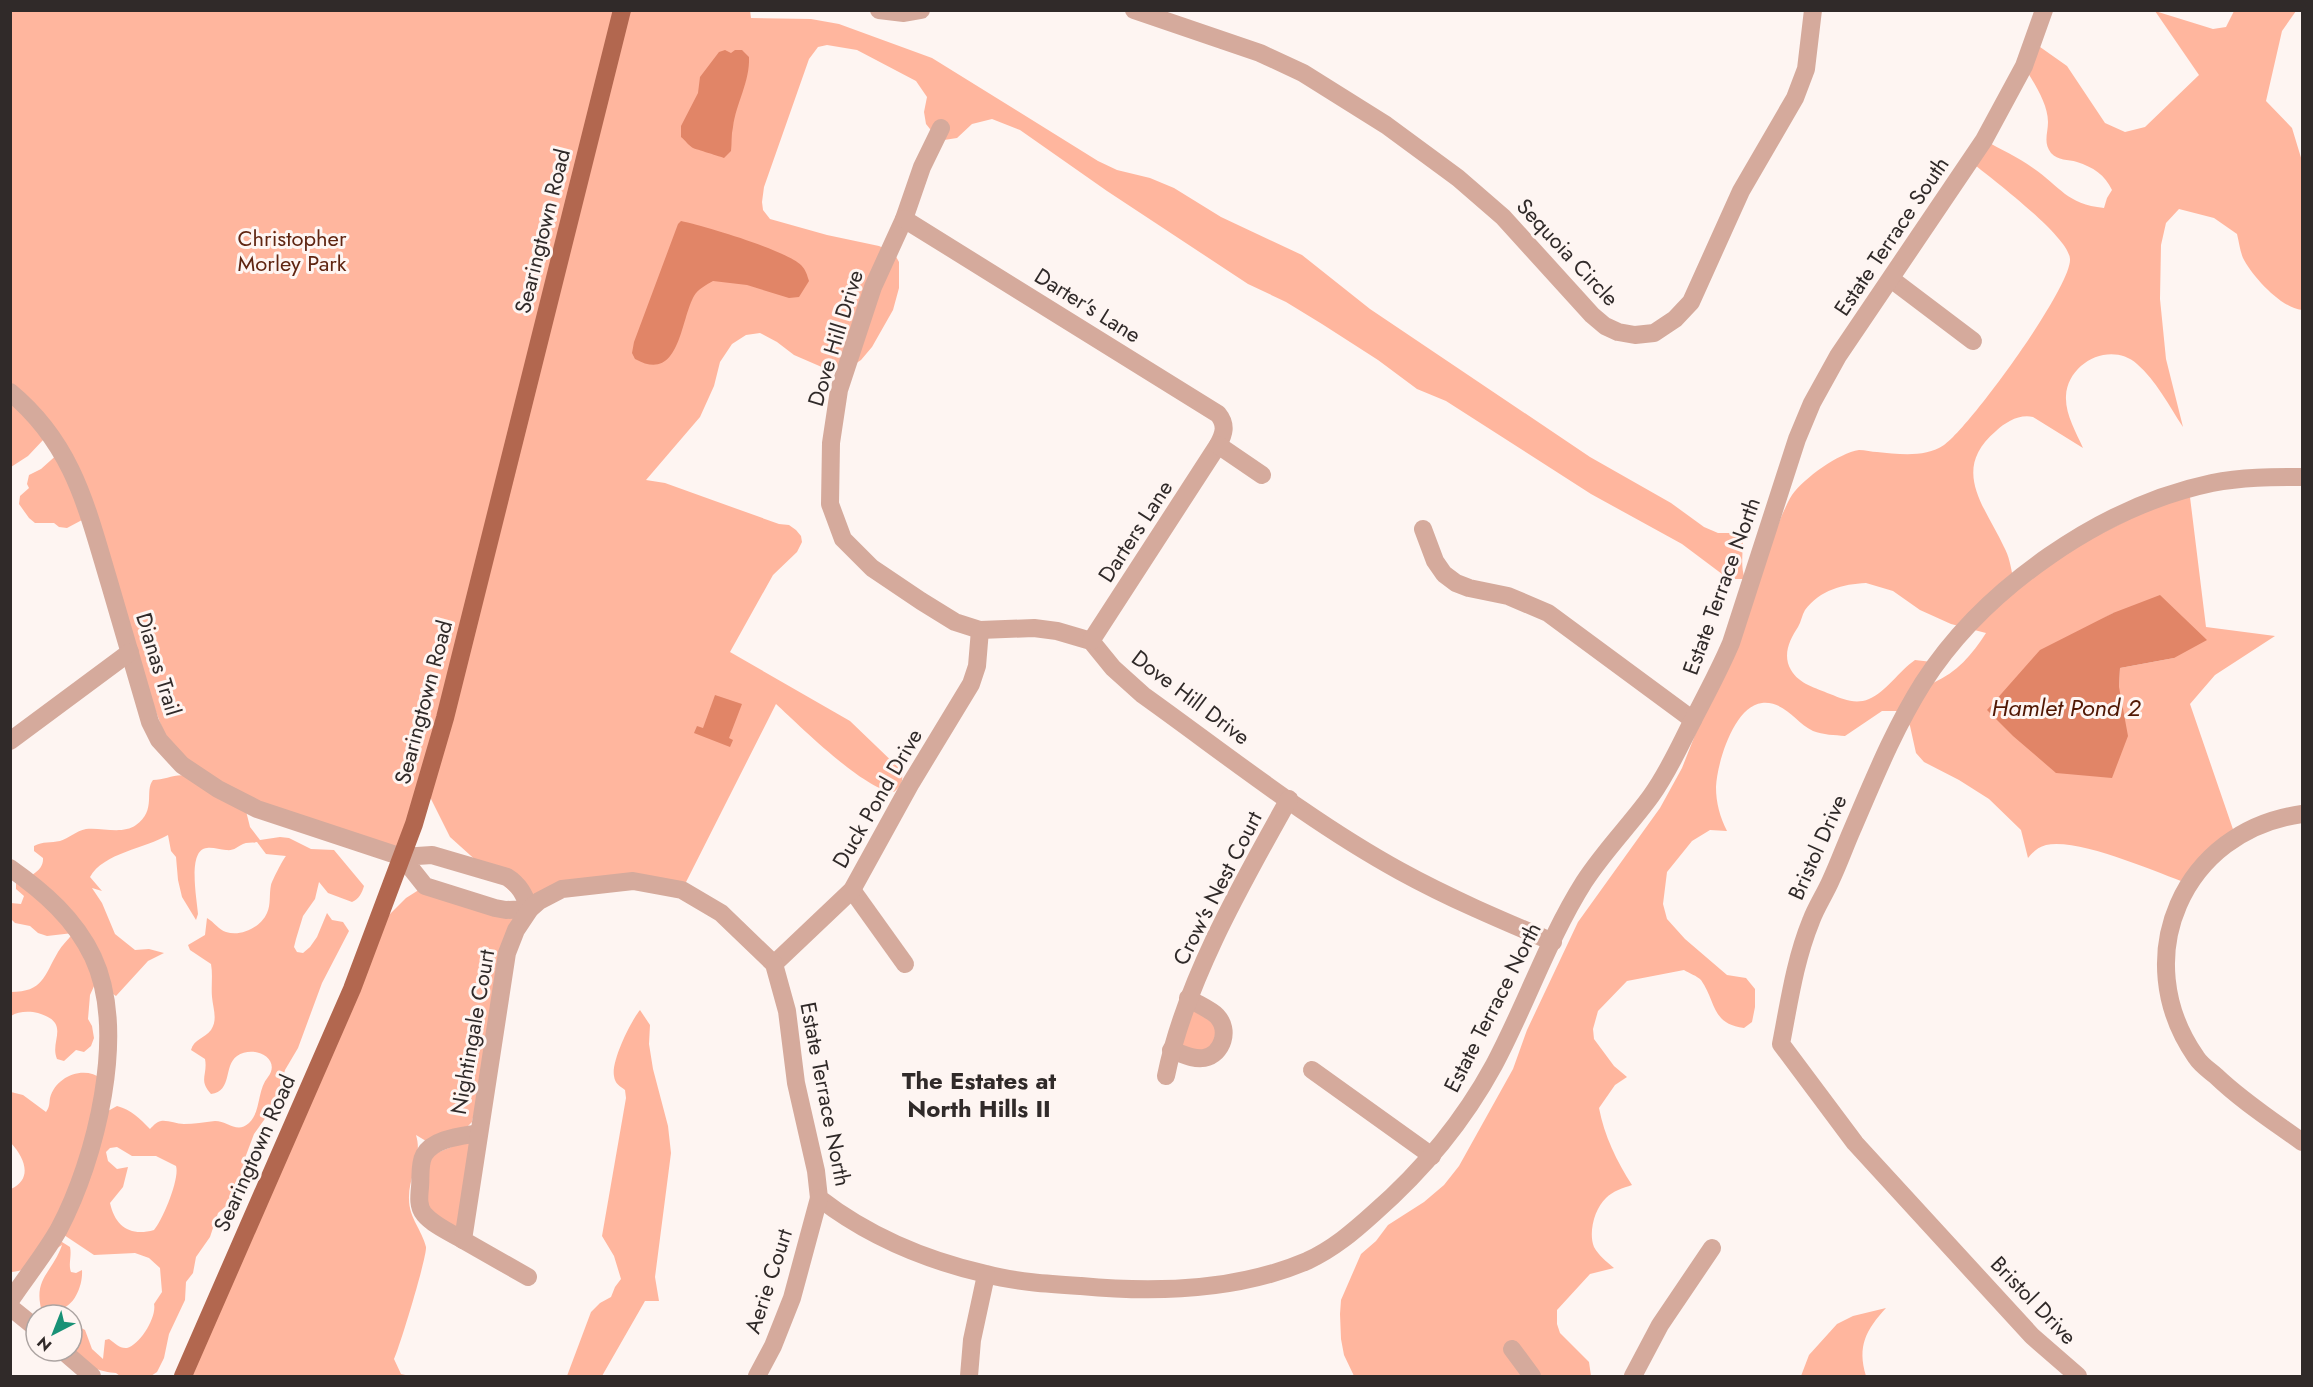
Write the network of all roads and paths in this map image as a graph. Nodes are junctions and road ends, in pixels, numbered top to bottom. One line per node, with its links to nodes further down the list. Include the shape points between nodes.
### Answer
1 (622, 10): 24 (main road, Searingtown Road, via 445,718)
2 (879, 10): 3 (street)
3 (921, 10)
4 (1134, 10): 5 (street, Sequoia Circle, via 1260,53 1303,73 1386,125 1503,217 1605,326 1635,335 1654,333 1691,302 1741,191 1795,98 1806,69)
5 (1814, 10)
6 (2044, 10): 9 (street, Estate Terrace South, via 2005,105)
7 (941, 128): 8 (street, Dove Hill Drive, via 914,184)
8 (904, 219): 12 (street, Darter's Lane, via 1218,414 1224,428); 17 (street, Dove Hill Drive, via 873,287 839,390 831,443 830,504 843,539 872,568 955,621)
9 (1891, 279): 10 (street); 15 (street, Estate Terrace South, via 1838,356 1812,403)
10 (1973, 341)
11 (10, 392): 19 (street, Dianas Trail, via 50,432 70,464 87,507)
12 (1218, 445): 13 (street); 18 (street, Darters Lane)
13 (1262, 475)
14 (2302, 477): 54 (street, Bristol Drive, via 2257,477 2213,483 2128,510 2093,528 2024,575 1987,607 1947,650 1892,737 1811,921 1797,968 1781,1044 1855,1143 2032,1336)
15 (1780, 489): 20 (street, Estate Terrace North, via 1731,644)
16 (1423, 529): 20 (street, via 1435,561 1450,579 1548,613)
17 (980, 630): 18 (street, Dove Hill Drive, via 1034,628); 26 (street, Duck Pond Drive, via 971,684)
18 (1091, 641): 22 (street, Dove Hill Drive, via 1143,695)
19 (130, 652): 21 (street); 24 (street, Dianas Trail, via 154,732 191,772 237,800 277,817)
20 (1693, 720): 28 (street, Estate Terrace North, via 1676,758 1584,882)
21 (10, 741)
22 (1289, 800): 28 (street, Dove Hill Drive, via 1400,871); 31 (street, Crow's Nest Court, via 1252,865)
23 (2302, 814): 36 (street, via 2282,816 2256,826 2220,848 2199,869 2181,896 2170,926 2166,956 2167,988 2178,1026 2198,1059 2233,1092)
24 (402, 857): 27 (street, via 425,886 495,908); 27 (street, via 432,855 507,877 523,891); 49 (main road, Searingtown Road, via 322,1060)
25 (10, 868): 43 (street, via 64,912 79,931 94,958 105,996 108,1035 102,1100 87,1165 58,1230)
26 (852, 890): 29 (street, Duck Pond Drive); 30 (street)
27 (530, 909): 29 (street, via 562,889 633,881 682,890 721,913); 35 (street, Nightingale Court, via 507,954)
28 (1553, 942): 37 (street, Estate Terrace North, via 1493,1066)
29 (774, 964): 38 (street, Estate Terrace North, via 787,1011 796,1083)
30 (905, 964)
31 (1188, 998): 32 (street, Crow's Nest Court); 32 (street, Crow's Nest Court, via 1221,1021 1222,1044 1203,1058)
32 (1171, 1050): 34 (street, Crow's Nest Court)
33 (1312, 1070): 37 (street)
34 (1166, 1076)
35 (479, 1133): 39 (street, Nightingale Court); 39 (street, Nightingale Court, via 429,1149 421,1168 422,1210)
36 (2302, 1143)
37 (1432, 1156): 41 (street, Estate Terrace North, via 1401,1190 1334,1247 1260,1277 1200,1287 1118,1290)
38 (819, 1198): 41 (street, Estate Terrace North, via 890,1242); 50 (street, Aerie Court, via 792,1298)
39 (463, 1240): 42 (street, Nightingale Court)
40 (1712, 1248): 53 (street, via 1660,1325)
41 (986, 1275): 51 (street, via 972,1340)
42 (528, 1277)
43 (10, 1301)
44 (10, 1307): 45 (street)
45 (24, 1318)
46 (1512, 1349): 52 (street)
47 (76, 1363): 48 (street)
48 (92, 1377)
49 (183, 1377)
50 (758, 1377)
51 (969, 1377)
52 (1532, 1377)
53 (1633, 1377)
54 (2078, 1377)

